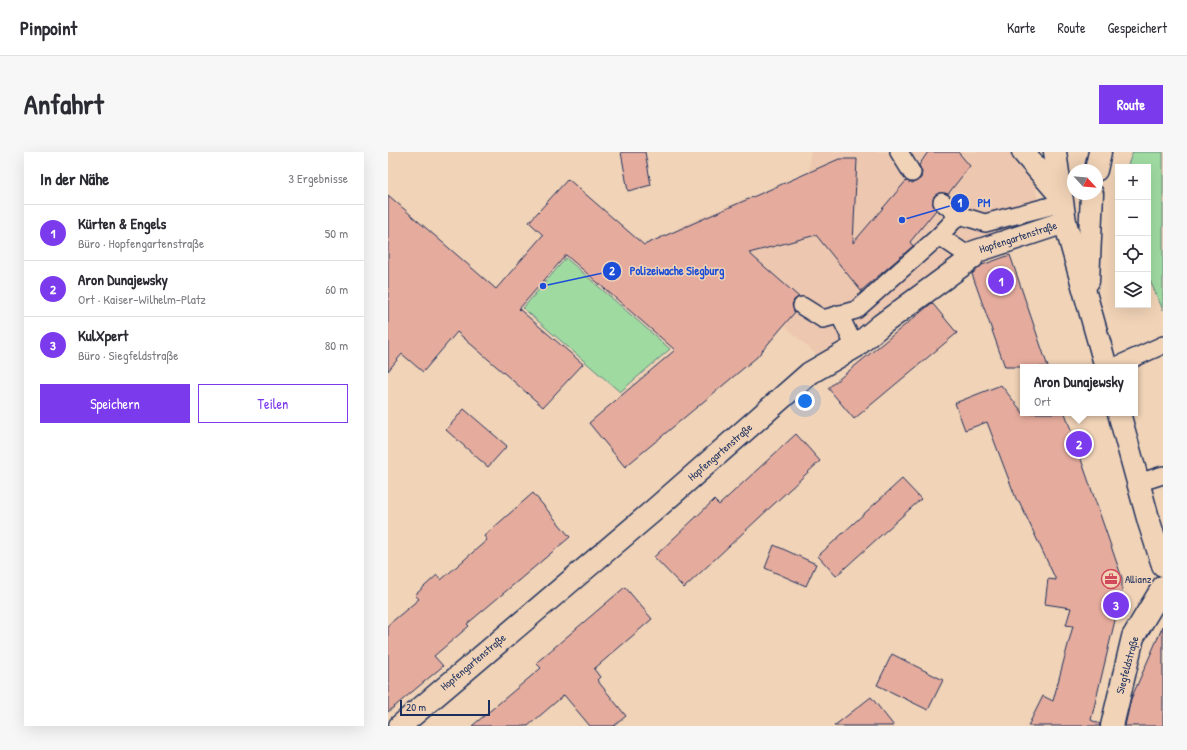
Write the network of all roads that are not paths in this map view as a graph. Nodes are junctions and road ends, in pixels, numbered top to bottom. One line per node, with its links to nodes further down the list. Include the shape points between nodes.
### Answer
1 (900, 152): 6 (lane)
2 (1022, 152): 9 (street)
3 (1055, 152): 9 (street)
4 (1100, 152): 5 (street)
5 (1097, 164)
6 (912, 173)
7 (1092, 200): 13 (street)
8 (942, 202): 10 (lane)
9 (1063, 207): 10 (lane, via 985,223); 12 (street, Hopfengartenstraße, via 974,252); 13 (street)
10 (959, 214): 11 (lane)
11 (939, 236): 12 (lane); 15 (lane, via 856,310)
12 (972, 258): 17 (street, Hopfengartenstraße)
13 (1087, 302): 18 (street)
14 (802, 306): 15 (lane, via 823,319)
15 (839, 314): 17 (lane)
16 (1163, 345): 19 (lane)
17 (855, 347): 25 (street, Hopfengartenstraße, via 810,373 653,511)
18 (1105, 364)
19 (1121, 364)
20 (1120, 416): 22 (street)
21 (1163, 475): 22 (lane)
22 (1138, 483): 23 (street)
23 (1163, 565)
24 (1163, 587): 26 (street, Siegfeldstraße, via 1133,637)
25 (400, 726)
26 (1112, 726)

